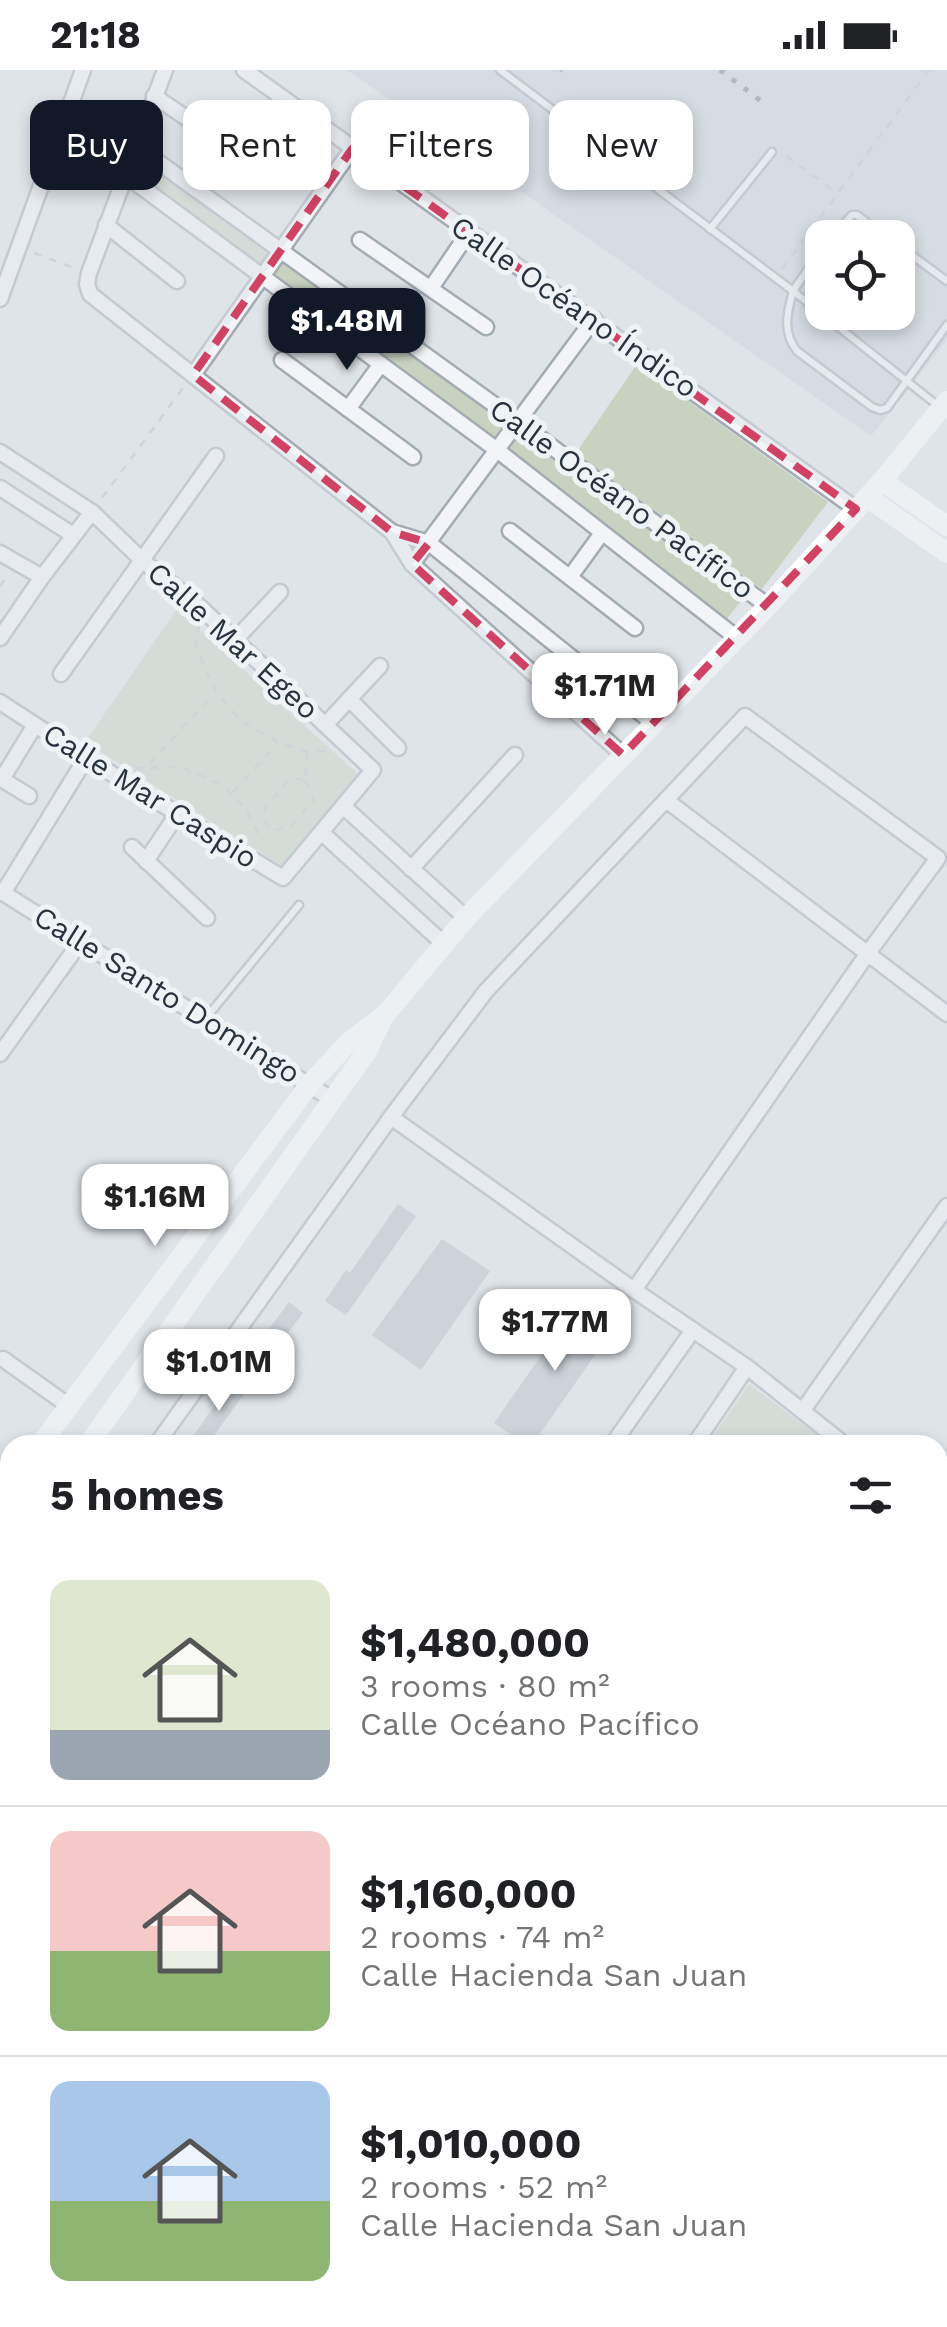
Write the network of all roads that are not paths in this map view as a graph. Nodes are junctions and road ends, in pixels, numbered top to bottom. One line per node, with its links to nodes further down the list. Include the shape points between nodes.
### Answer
1 (83, 70): 27 (street)
2 (165, 70): 5 (street)
3 (244, 70): 8 (street, Calle Océano Índico)
4 (500, 70): 16 (lane)
5 (154, 96): 6 (street); 7 (street)
6 (153, 100)
7 (183, 116)
8 (351, 148)
9 (351, 150): 19 (street)
10 (772, 152): 16 (lane)
11 (163, 166): 19 (street, Calle Océano Pacífico)
12 (118, 190): 15 (street)
13 (146, 190): 22 (street, Calle Océano Pacífico)
14 (410, 190): 17 (street, Calle Océano Índico)
15 (106, 225): 23 (street); 33 (street, via 89,273 90,294)
16 (710, 229): 26 (lane)
17 (469, 232): 25 (street); 28 (street, Calle Océano Índico)
18 (360, 240): 25 (street)
19 (281, 252): 22 (street); 37 (street, Calle Océano Pacífico)
20 (915, 257): 24 (lane)
21 (805, 274): 26 (lane)
22 (264, 277): 32 (street, Calle Océano Pacífico); 33 (street)
23 (177, 281)
24 (947, 281)
25 (430, 288): 30 (street)
26 (793, 291): 34 (lane); 34 (lane, via 786,326 797,351 880,410)
27 (0, 299)
28 (594, 319): 37 (street); 44 (street, Calle Océano Índico)
29 (947, 325): 34 (lane)
30 (486, 326)
31 (282, 360): 36 (street)
32 (381, 364): 36 (street); 38 (street, Calle Océano Pacífico)
33 (193, 375): 48 (street)
34 (908, 380): 35 (lane)
35 (944, 405): 42 (main road)
36 (348, 409): 41 (street)
37 (518, 422): 38 (street); 59 (street, Calle Océano Pacífico)
38 (498, 450): 49 (street, Calle Océano Pacífico); 51 (street)
39 (0, 452): 45 (street, Calle Mar Egeo)
40 (216, 456): 54 (street)
41 (413, 457)
42 (882, 481): 44 (main road); 46 (main road)
43 (0, 488): 50 (street)
44 (862, 503): 53 (main road); 59 (main road)
45 (92, 512): 50 (street); 54 (street, Calle Mar Egeo)
46 (947, 526)
47 (510, 531): 56 (street)
48 (392, 532): 51 (street); 55 (street)
49 (602, 533): 56 (street); 62 (street, Calle Océano Pacífico)
50 (74, 535): 57 (street)
51 (429, 543): 55 (street); 68 (street)
52 (0, 553): 57 (street)
53 (947, 553)
54 (144, 561): 63 (street, Calle Mar Egeo); 65 (street)
55 (412, 564): 73 (street)
56 (570, 576): 60 (street)
57 (42, 577): 61 (street)
58 (280, 592): 63 (street)
59 (768, 606): 62 (main road)
60 (634, 628)
61 (0, 638)
62 (738, 638): 68 (main road)
63 (235, 640): 70 (street, Calle Mar Egeo)
64 (380, 666): 66 (street)
65 (61, 674)
66 (349, 700): 70 (street); 71 (street)
67 (0, 702): 69 (street, Calle Mar Caspio)
68 (653, 723): 73 (main road)
69 (35, 724): 74 (street, Calle Mar Caspio); 76 (street)
70 (326, 724): 75 (street, Calle Mar Egeo)
71 (398, 748)
72 (515, 755): 84 (street)
73 (623, 756): 88 (main road)
74 (86, 758): 80 (street, Calle Mar Caspio); 85 (street)
75 (373, 770): 79 (street, Calle Mar Caspio)
76 (1, 779): 77 (street)
77 (29, 796)
78 (666, 800): 91 (street); 91 (street, via 744,716 938,858); 98 (street, via 486,991)
79 (344, 807): 81 (street, Calle Mar Caspio); 84 (street)
80 (178, 813): 81 (street, Calle Mar Caspio, via 283,878); 83 (street)
81 (322, 833): 90 (street)
82 (132, 847): 83 (street)
83 (146, 860): 87 (street)
84 (411, 869): 88 (street)
85 (2, 892): 89 (street, Calle Santo Domingo)
86 (299, 905): 94 (lane)
87 (208, 918)
88 (466, 918): 90 (main road)
89 (81, 941): 94 (street, Calle Santo Domingo); 95 (street)
90 (443, 943): 92 (main road)
91 (868, 953): 93 (street); 100 (street)
92 (385, 1014): 96 (main road); 97 (main road)
93 (947, 1014)
94 (205, 1018): 96 (street, Calle Santo Domingo)
95 (0, 1054)
96 (310, 1084): 97 (street, Calle Santo Domingo); 104 (main road)
97 (333, 1100): 107 (main road)
98 (391, 1118): 100 (street); 108 (street)
99 (947, 1206): 105 (street)
100 (634, 1290): 101 (street)
101 (693, 1330): 103 (street); 109 (street)
102 (3, 1359): 104 (street)
103 (747, 1367): 105 (street); 110 (street)
104 (68, 1406): 106 (main road)
105 (803, 1410): 111 (street)
106 (47, 1435)
107 (95, 1435)
108 (163, 1435)
109 (619, 1435)
110 (701, 1435)
111 (833, 1435)

